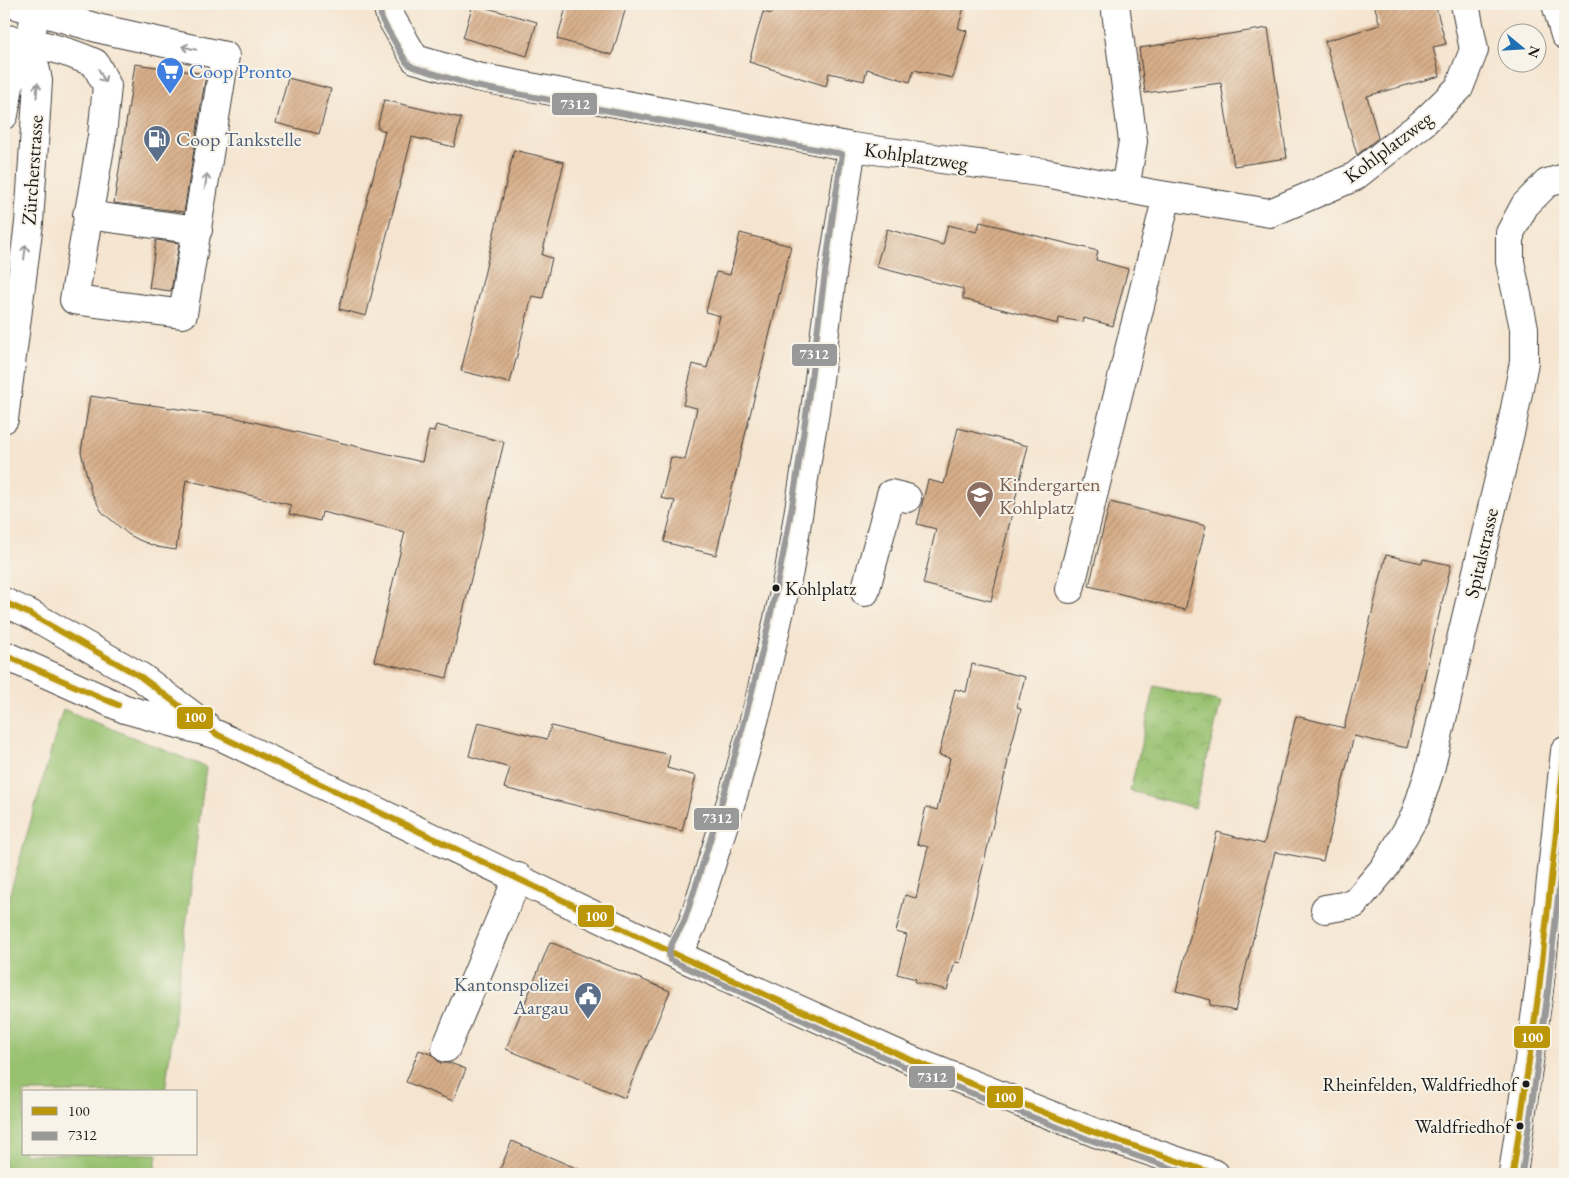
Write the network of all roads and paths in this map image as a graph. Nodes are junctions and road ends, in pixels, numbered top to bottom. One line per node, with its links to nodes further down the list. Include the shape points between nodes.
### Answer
1 (387, 4): 9 (street, Kohlplatzweg, via 390,16 415,59 477,77)
2 (1114, 4): 11 (street, via 1133,141)
3 (1465, 4): 12 (street, Kohlplatzweg, via 1474,50 1459,88 1424,122 1354,177 1270,212)
4 (1556, 4): 6 (street)
5 (29, 6): 7 (street, Zürcherstrasse); 14 (street, one-way to 5, via 225,56 102,29)
6 (1565, 36)
7 (17, 40): 8 (street, Zürcherstrasse); 13 (street, one-way to 13, via 65,50 95,63 107,86 102,136); 15 (street, Zürcherstrasse, one-way to 7, via 29,223 38,81)
8 (4, 115)
9 (852, 147): 11 (street, Kohlplatzweg, via 1046,174); 25 (street, via 789,571 758,706 734,792 692,925)
10 (1565, 178): 24 (street, Spitalstrasse, via 1547,182 1525,205 1510,233 1510,262 1524,328 1524,362 1430,770 1415,816 1386,866 1354,904)
11 (1124, 189): 12 (street, Kohlplatzweg)
12 (1167, 196): 17 (street)
13 (87, 215): 14 (street); 14 (street, via 74,300 94,303 183,314)
14 (198, 230)
15 (4, 418)
16 (907, 498): 18 (street, via 891,494)
17 (1070, 589)
18 (865, 592)
19 (4, 602): 21 (street, via 141,677)
20 (4, 655): 21 (street, via 125,709)
21 (218, 734): 23 (street)
22 (1565, 751): 28 (street, via 1539,990)
23 (518, 877): 25 (street); 26 (street)
24 (1325, 909)
25 (677, 956): 27 (street, via 920,1064 1096,1133)
26 (446, 1048)
27 (1215, 1174)
28 (1513, 1174)

